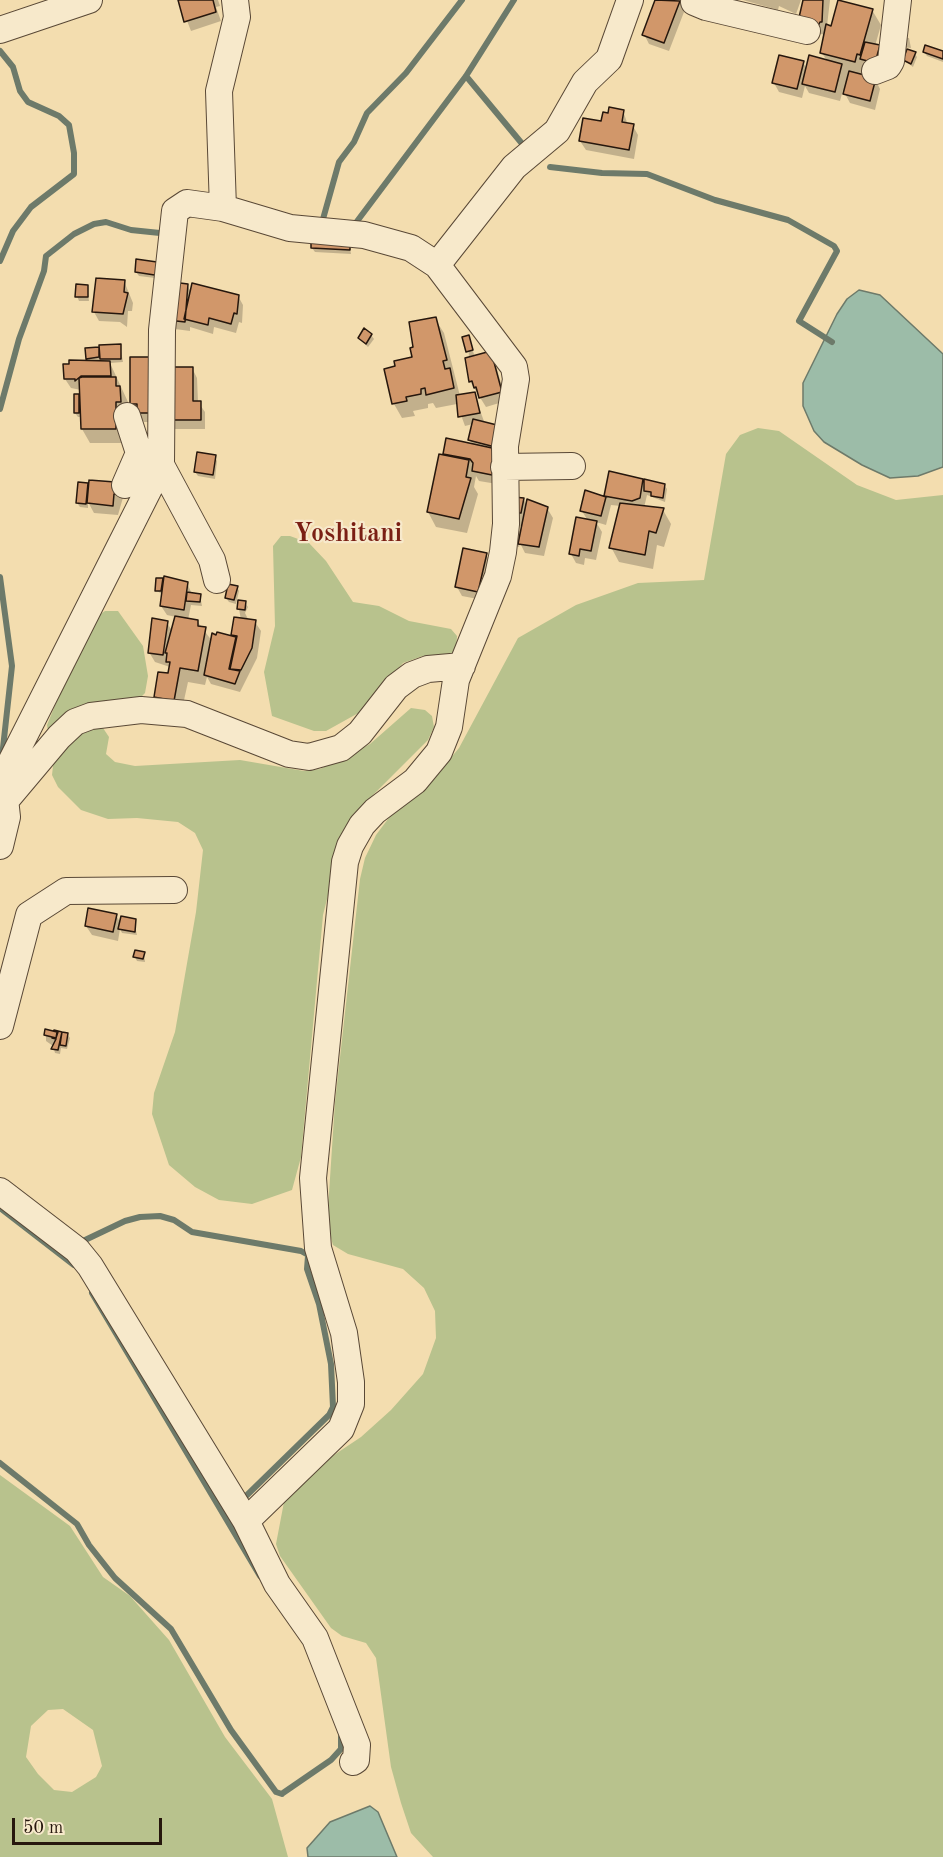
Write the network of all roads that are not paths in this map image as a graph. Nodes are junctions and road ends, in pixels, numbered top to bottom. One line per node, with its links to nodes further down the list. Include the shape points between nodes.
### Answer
1 (89, 0): 6 (street)
2 (235, 0): 9 (street, via 237,17 219,91)
3 (630, 0): 10 (street, via 609,59 585,82 557,131 514,167)
4 (694, 0): 7 (street, via 706,7)
5 (898, 0): 8 (street, via 891,61)
6 (0, 30)
7 (807, 31)
8 (875, 71)
9 (223, 208): 10 (street, via 291,228 364,235 411,249); 12 (street, via 187,203 175,211)
10 (437, 264): 14 (street, via 514,367 516,379)
11 (127, 416): 12 (street)
12 (154, 458): 15 (street); 16 (street, via 212,560); 18 (street)
13 (572, 466): 14 (street)
14 (504, 467): 17 (street, via 506,525 498,576)
15 (125, 485)
16 (217, 580)
17 (462, 666): 18 (street, via 428,669 412,675 396,687 354,738 341,748 309,758 289,754 187,714 141,710 91,716 75,722); 23 (street, via 449,727 439,752 415,781 362,825 350,846 340,887 313,1178 318,1248 344,1333 351,1404 341,1429)
18 (3, 788): 19 (street, via 7,816)
19 (0, 846)
20 (174, 890): 21 (street, via 66,891 30,915)
21 (0, 1026)
22 (0, 1191): 23 (street, via 77,1250 90,1266)
23 (246, 1521): 24 (street, via 277,1584 315,1638 357,1745 356,1760)
24 (352, 1762)

